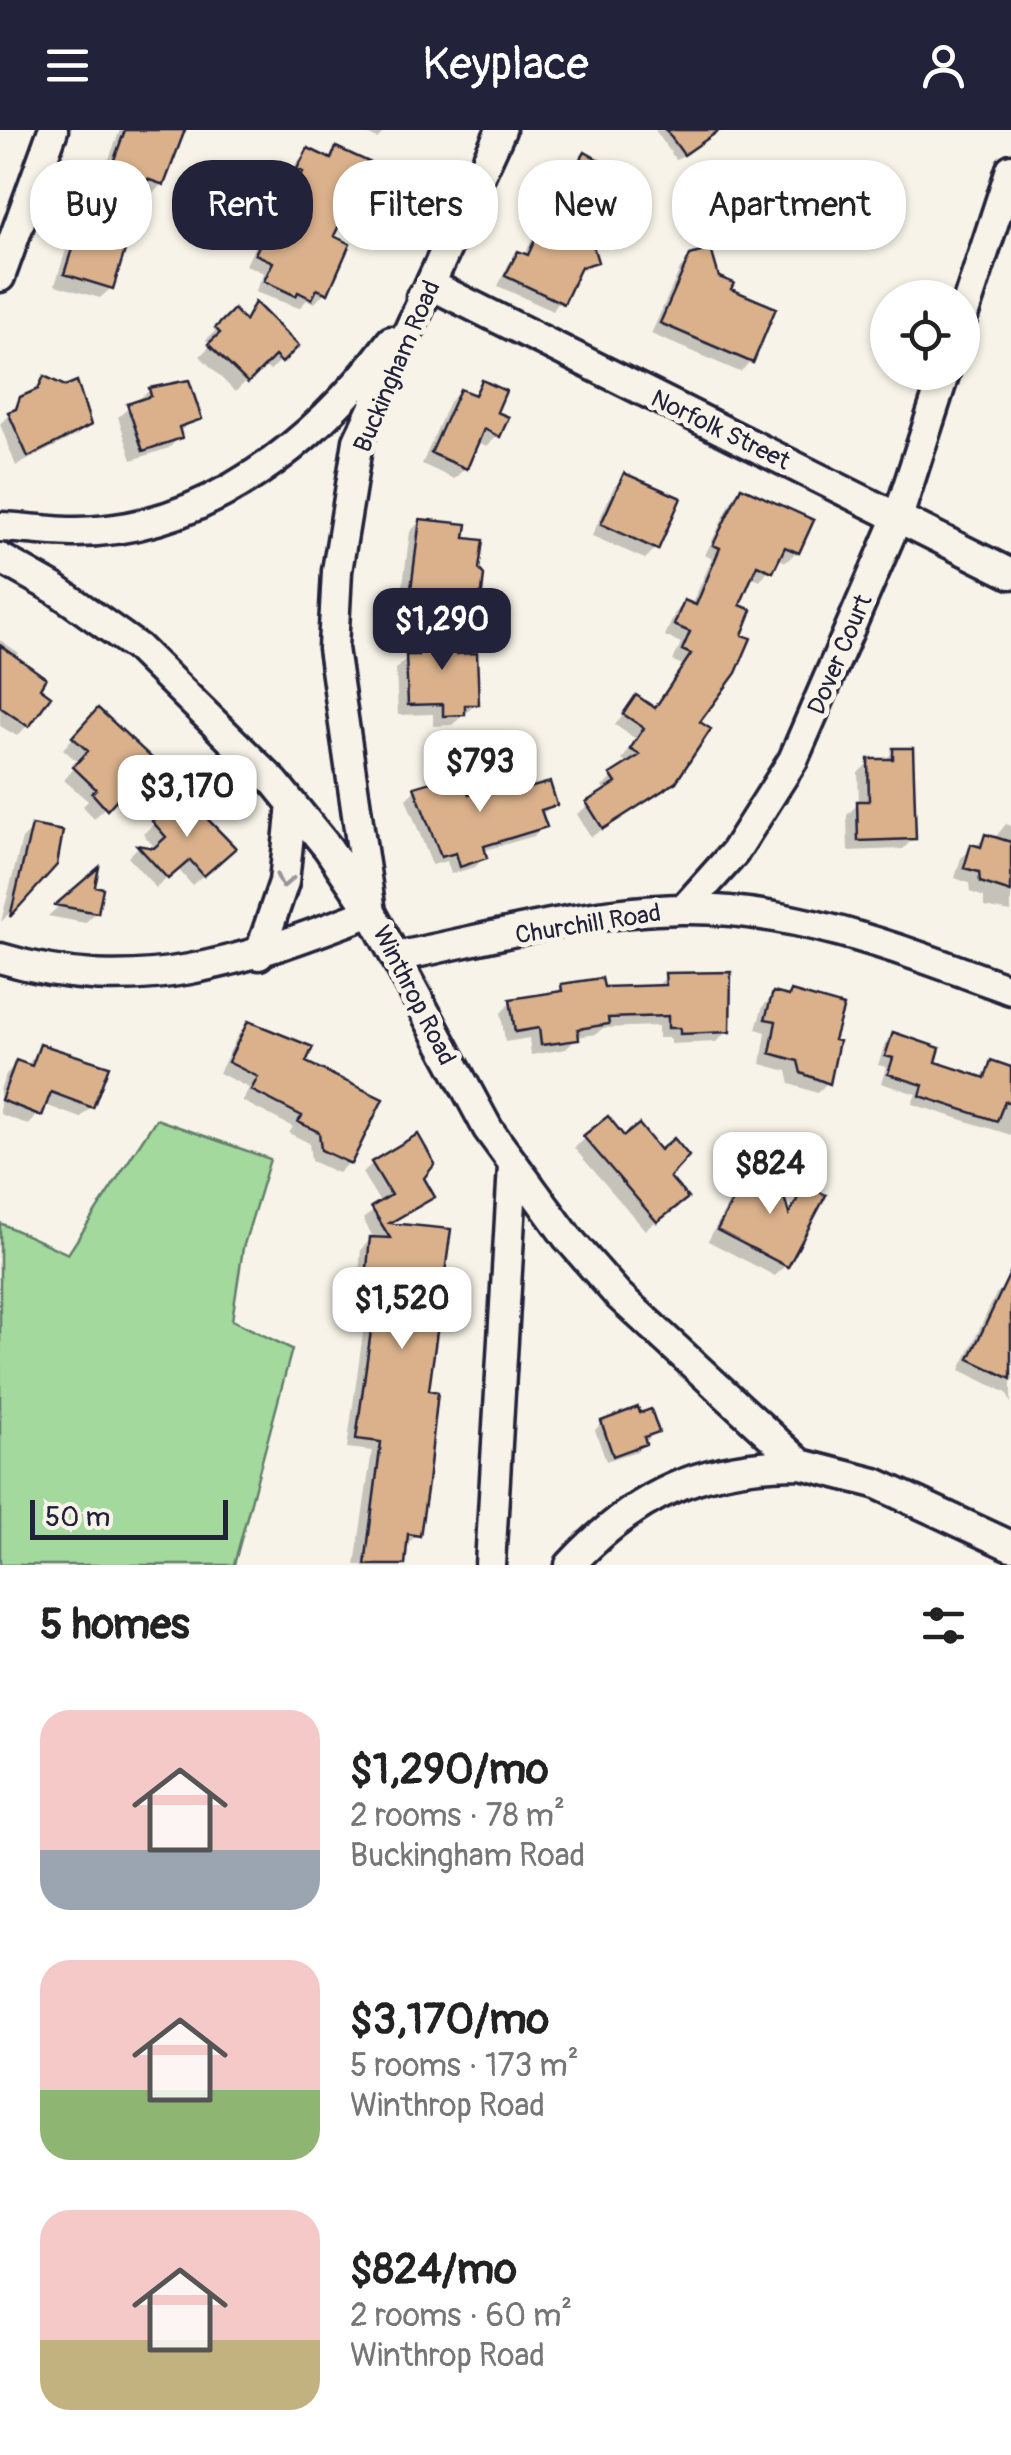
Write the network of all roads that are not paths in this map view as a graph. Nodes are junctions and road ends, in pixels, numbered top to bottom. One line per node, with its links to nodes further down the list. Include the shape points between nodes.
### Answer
1 (52, 130): 4 (street)
2 (501, 130): 6 (street, Buckingham Road)
3 (1011, 169): 5 (street)
4 (0, 277)
5 (975, 280)
6 (431, 285): 8 (street, Norfolk Street); 9 (street, via 328,416 246,480 190,508 120,528); 14 (street, Buckingham Road, via 358,441 337,571 333,648)
7 (939, 390): 8 (street, Dover Court)
8 (898, 518): 11 (street, Norfolk Street); 13 (street, Dover Court, via 793,760 734,853)
9 (0, 526)
10 (0, 558): 12 (street, Winthrop Road, via 138,648)
11 (1011, 574)
12 (292, 804): 14 (street, Winthrop Road); 15 (street, one-way to 15, via 284,882)
13 (684, 909): 16 (street, Churchill Road, via 623,912); 18 (street, Churchill Road, via 816,926)
14 (371, 912): 15 (street); 16 (street, Winthrop Road)
15 (259, 955): 17 (street, via 186,973 134,977 75,974)
16 (396, 956): 19 (street, Winthrop Road, via 449,1062)
17 (0, 958)
18 (1011, 990)
19 (513, 1166): 20 (street, Winthrop Road, via 618,1295); 22 (street)
20 (801, 1464): 21 (street, Winthrop Road, via 875,1483); 23 (street, Winthrop Road, via 754,1464 680,1483 639,1504)
21 (1011, 1546)
22 (490, 1565)
23 (570, 1565)

